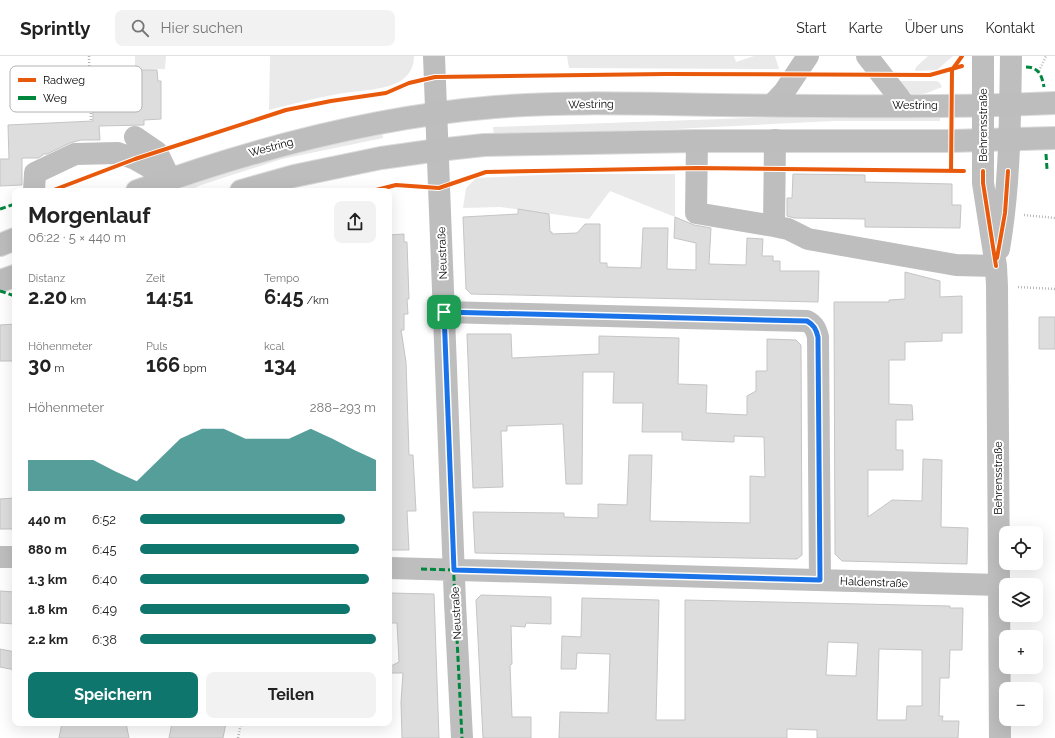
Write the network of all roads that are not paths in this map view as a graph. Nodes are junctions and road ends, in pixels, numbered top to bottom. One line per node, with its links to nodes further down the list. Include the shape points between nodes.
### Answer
1 (434, 56): 11 (street, Neustraße)
2 (808, 56): 7 (street)
3 (867, 56): 8 (street)
4 (983, 56): 9 (street, Behrensstraße)
5 (1011, 56): 10 (street, Behrensstraße)
6 (1055, 103): 10 (main road, Westring)
7 (772, 105): 8 (main road, Westring); 11 (main road, Westring, via 549,104)
8 (905, 105): 9 (main road, Westring)
9 (982, 105): 10 (main road, Westring); 15 (street, Behrensstraße)
10 (1010, 105): 16 (street, Behrensstraße)
11 (435, 114): 18 (street, Neustraße); 19 (main road, Westring, via 296,140)
12 (135, 137): 19 (street, via 157,152)
13 (1055, 138): 16 (main road)
14 (775, 140): 15 (main road); 17 (main road); 23 (street)
15 (982, 140): 16 (main road); 28 (street, Behrensstraße, via 983,183)
16 (1009, 140): 28 (street, Behrensstraße, via 1005,213)
17 (697, 141): 18 (main road, via 484,145); 23 (street, via 696,213)
18 (438, 150): 22 (main road, via 331,168); 31 (street, Neustraße)
19 (170, 179): 20 (street, via 135,159 118,153 91,152 75,154 35,172); 21 (main road, Westring)
20 (34, 188)
21 (145, 188)
22 (252, 188)
23 (774, 226): 28 (street, via 788,229 808,239 956,265)
24 (0, 231): 25 (main road)
25 (12, 232)
26 (12, 240): 27 (main road)
27 (0, 246)
28 (996, 276): 37 (street, Behrensstraße)
29 (12, 277): 30 (main road)
30 (0, 281)
31 (444, 312): 35 (street, Neustraße); 36 (street, via 743,318 807,321 812,324 818,337)
32 (0, 557): 33 (street)
33 (12, 557)
34 (392, 568): 35 (street, Haldenstraße)
35 (454, 570): 36 (street, Haldenstraße); 39 (street, Neustraße)
36 (820, 580): 37 (street, Haldenstraße)
37 (999, 585)
38 (999, 622): 40 (street, Behrensstraße)
39 (462, 738)
40 (1000, 738)

